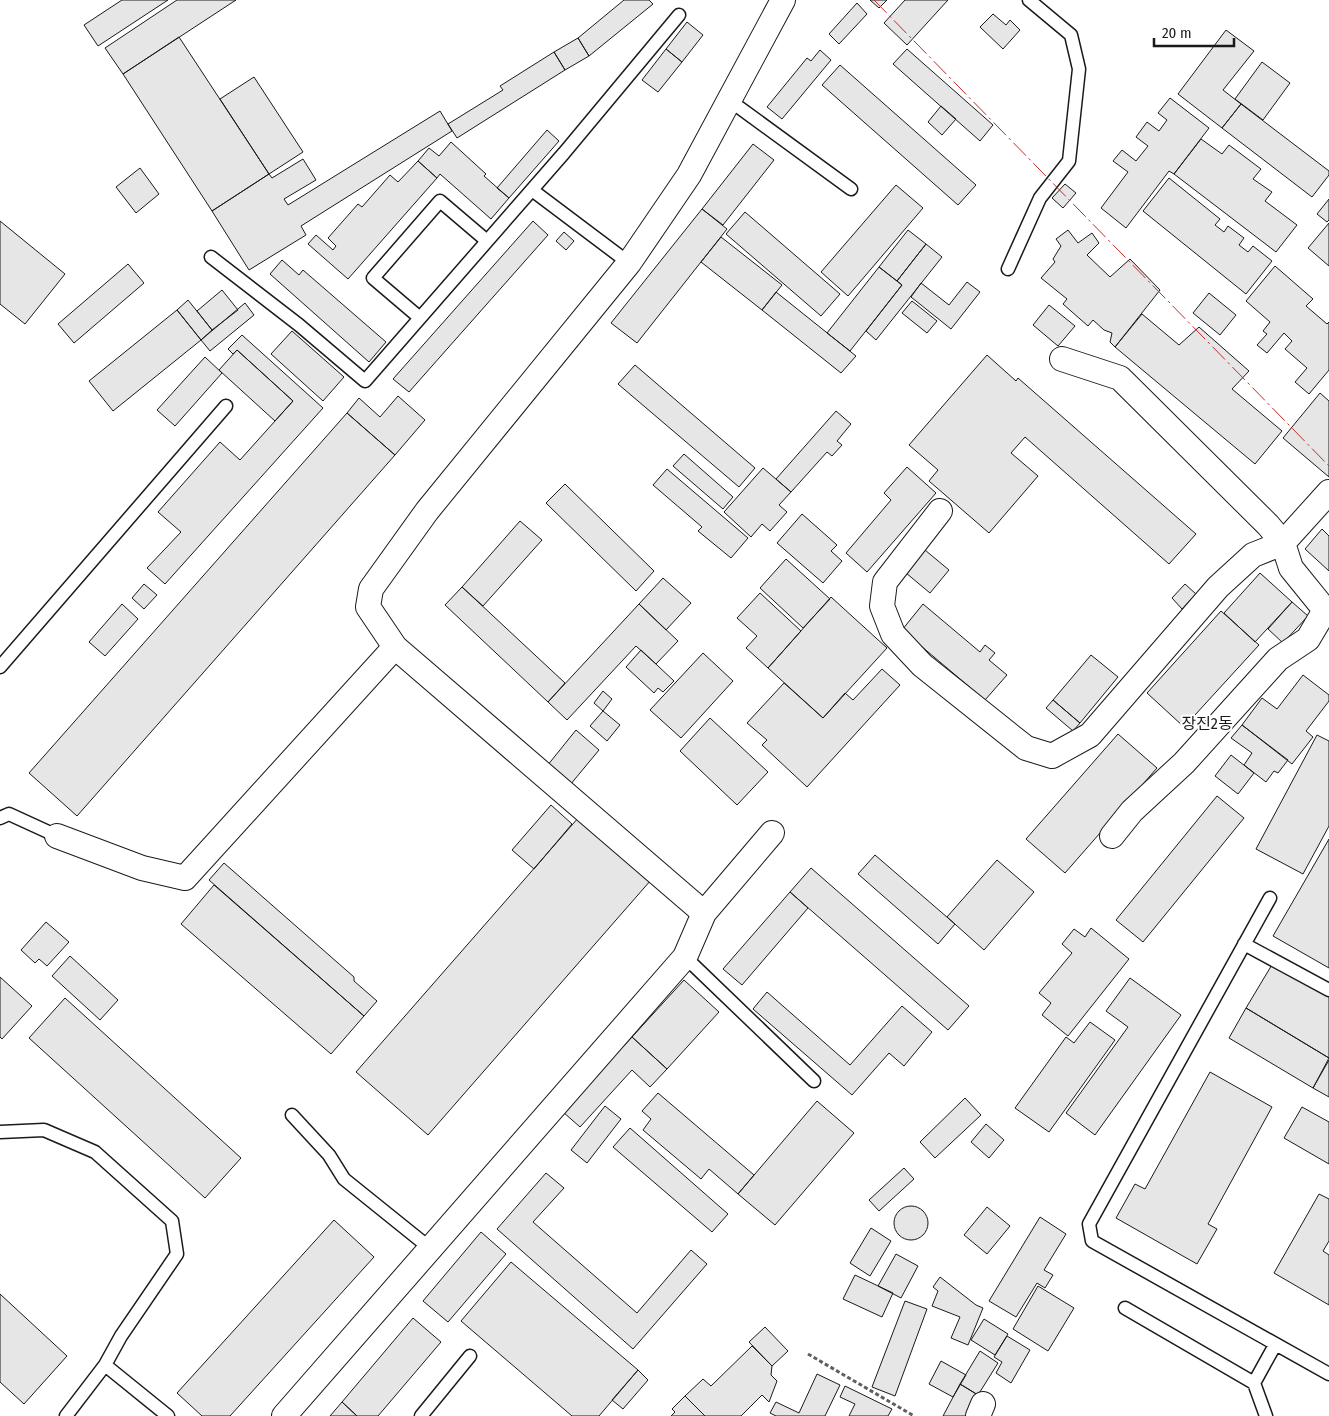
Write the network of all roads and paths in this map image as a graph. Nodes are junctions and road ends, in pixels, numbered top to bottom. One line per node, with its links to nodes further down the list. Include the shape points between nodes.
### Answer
1 (1029, 0): 10 (lane, via 1071,35 1079,69 1069,162 1040,198)
2 (784, 2): 4 (street)
3 (679, 15): 6 (lane)
4 (730, 100): 5 (lane); 9 (street, via 689,175)
5 (851, 189)
6 (532, 190): 7 (lane); 9 (lane)
7 (487, 241): 11 (lane); 11 (lane, via 440,201 373,278)
8 (211, 257): 11 (lane, via 299,325 365,382)
9 (629, 263): 17 (street, via 427,512 372,589 368,607)
10 (1008, 269)
11 (420, 318)
12 (1062, 358): 16 (street, via 1120,378 1268,525)
13 (226, 406): 18 (lane)
14 (1329, 492): 16 (street)
15 (940, 511): 16 (street, via 885,582 882,606 893,634 922,666 1026,748 1052,756 1090,735 1225,580 1252,555)
16 (1283, 544): 22 (street, via 1291,568 1326,610 1308,639 1278,659 1184,763 1132,811)
17 (395, 647): 21 (street, via 185,878 142,868); 24 (street)
18 (0, 667)
19 (0, 818): 21 (lane, via 9,814)
20 (772, 833): 24 (street)
21 (57, 836)
22 (1112, 836)
23 (1270, 898): 25 (lane)
24 (704, 913): 26 (street)
25 (1244, 944): 27 (lane); 33 (lane, via 1089,1224 1092,1241)
26 (685, 957): 28 (lane); 31 (street)
27 (1329, 990)
28 (814, 1081)
29 (292, 1115): 31 (lane, via 329,1155 344,1179)
30 (0, 1132): 36 (lane, via 44,1130 95,1152 172,1221 176,1254)
31 (430, 1248): 41 (street)
32 (1125, 1308): 38 (lane)
33 (1275, 1345): 37 (lane); 38 (lane)
34 (808, 1354): 43 (path)
35 (470, 1356): 42 (lane)
36 (105, 1365): 39 (lane); 40 (lane)
37 (1329, 1374)
38 (1254, 1383): 44 (lane)
39 (66, 1416)
40 (168, 1416)
41 (284, 1416)
42 (421, 1416)
43 (914, 1416)
44 (1266, 1416)

